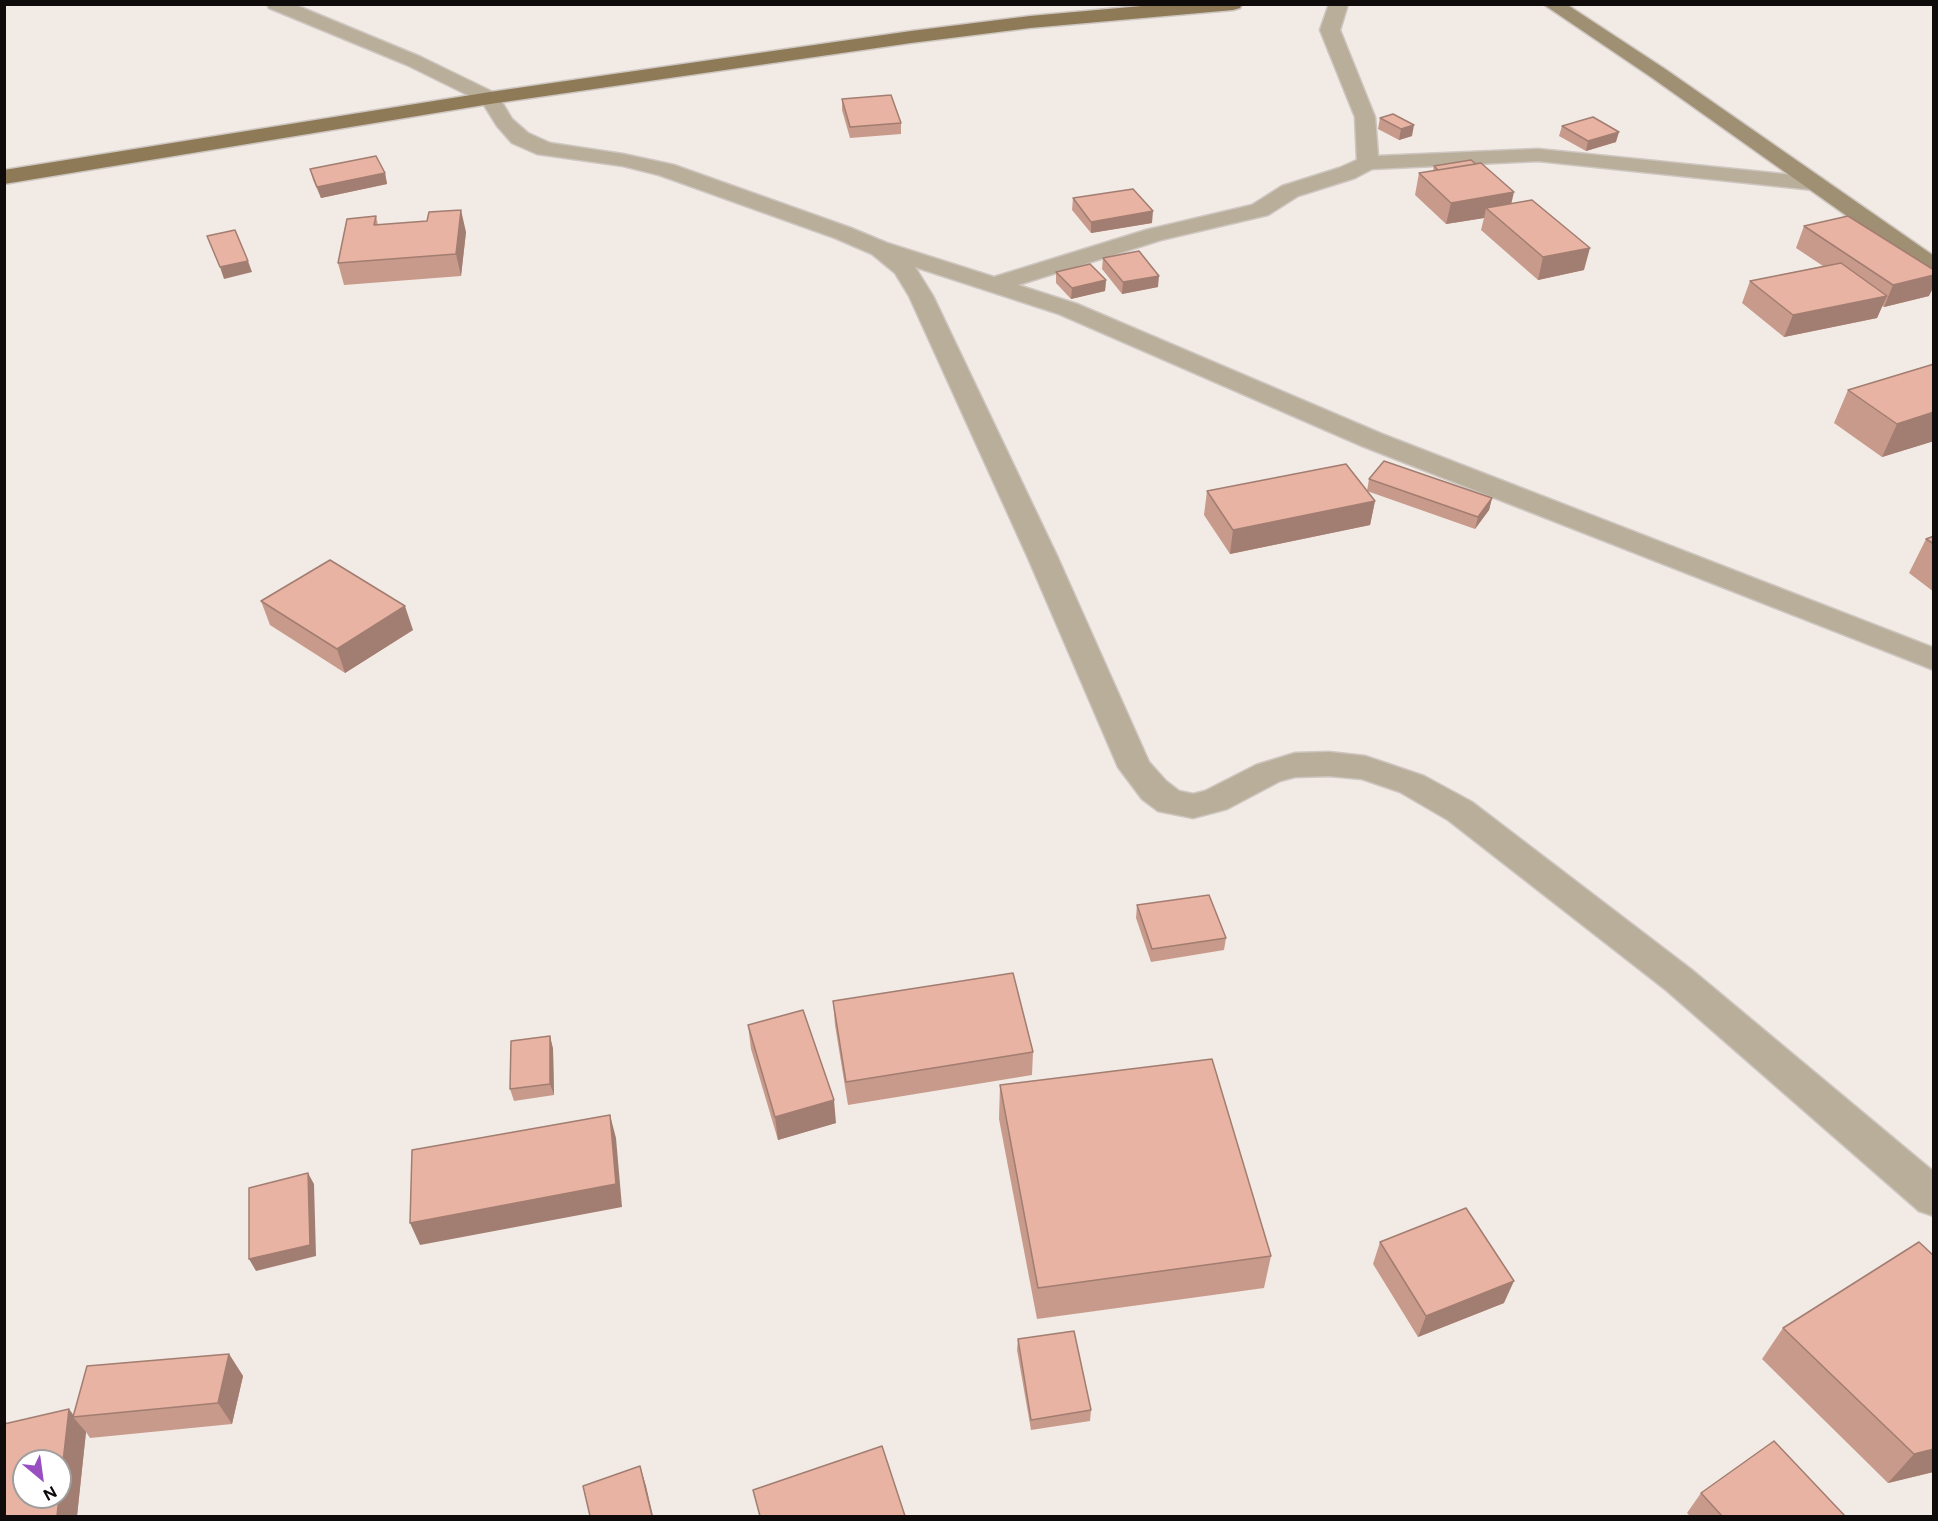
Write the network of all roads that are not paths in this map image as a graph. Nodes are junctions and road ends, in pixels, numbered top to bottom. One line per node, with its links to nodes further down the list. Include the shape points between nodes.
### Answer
1 (276, 4): 5 (street, via 414,61)
2 (1233, 4): 5 (main road, via 911,37)
3 (1339, 4): 6 (street, via 1330,30 1365,117)
4 (1552, 4): 8 (main road)
5 (490, 98): 7 (main road); 9 (street, via 504,122 520,138 545,149 666,170)
6 (1368, 163): 8 (street, via 1538,155); 11 (street, via 1290,191 1260,210 1154,235)
7 (4, 177)
8 (1814, 183): 10 (main road)
9 (880, 249): 11 (street); 13 (street, via 904,269 921,296 1135,767 1154,790 1170,802 1193,806 1215,800 1268,773 1295,765 1329,764 1365,768 1412,784 1460,811 1679,980)
10 (1934, 267)
11 (994, 285): 12 (street, via 1068,309 1372,440)
12 (1934, 660)
13 (1934, 1198)

